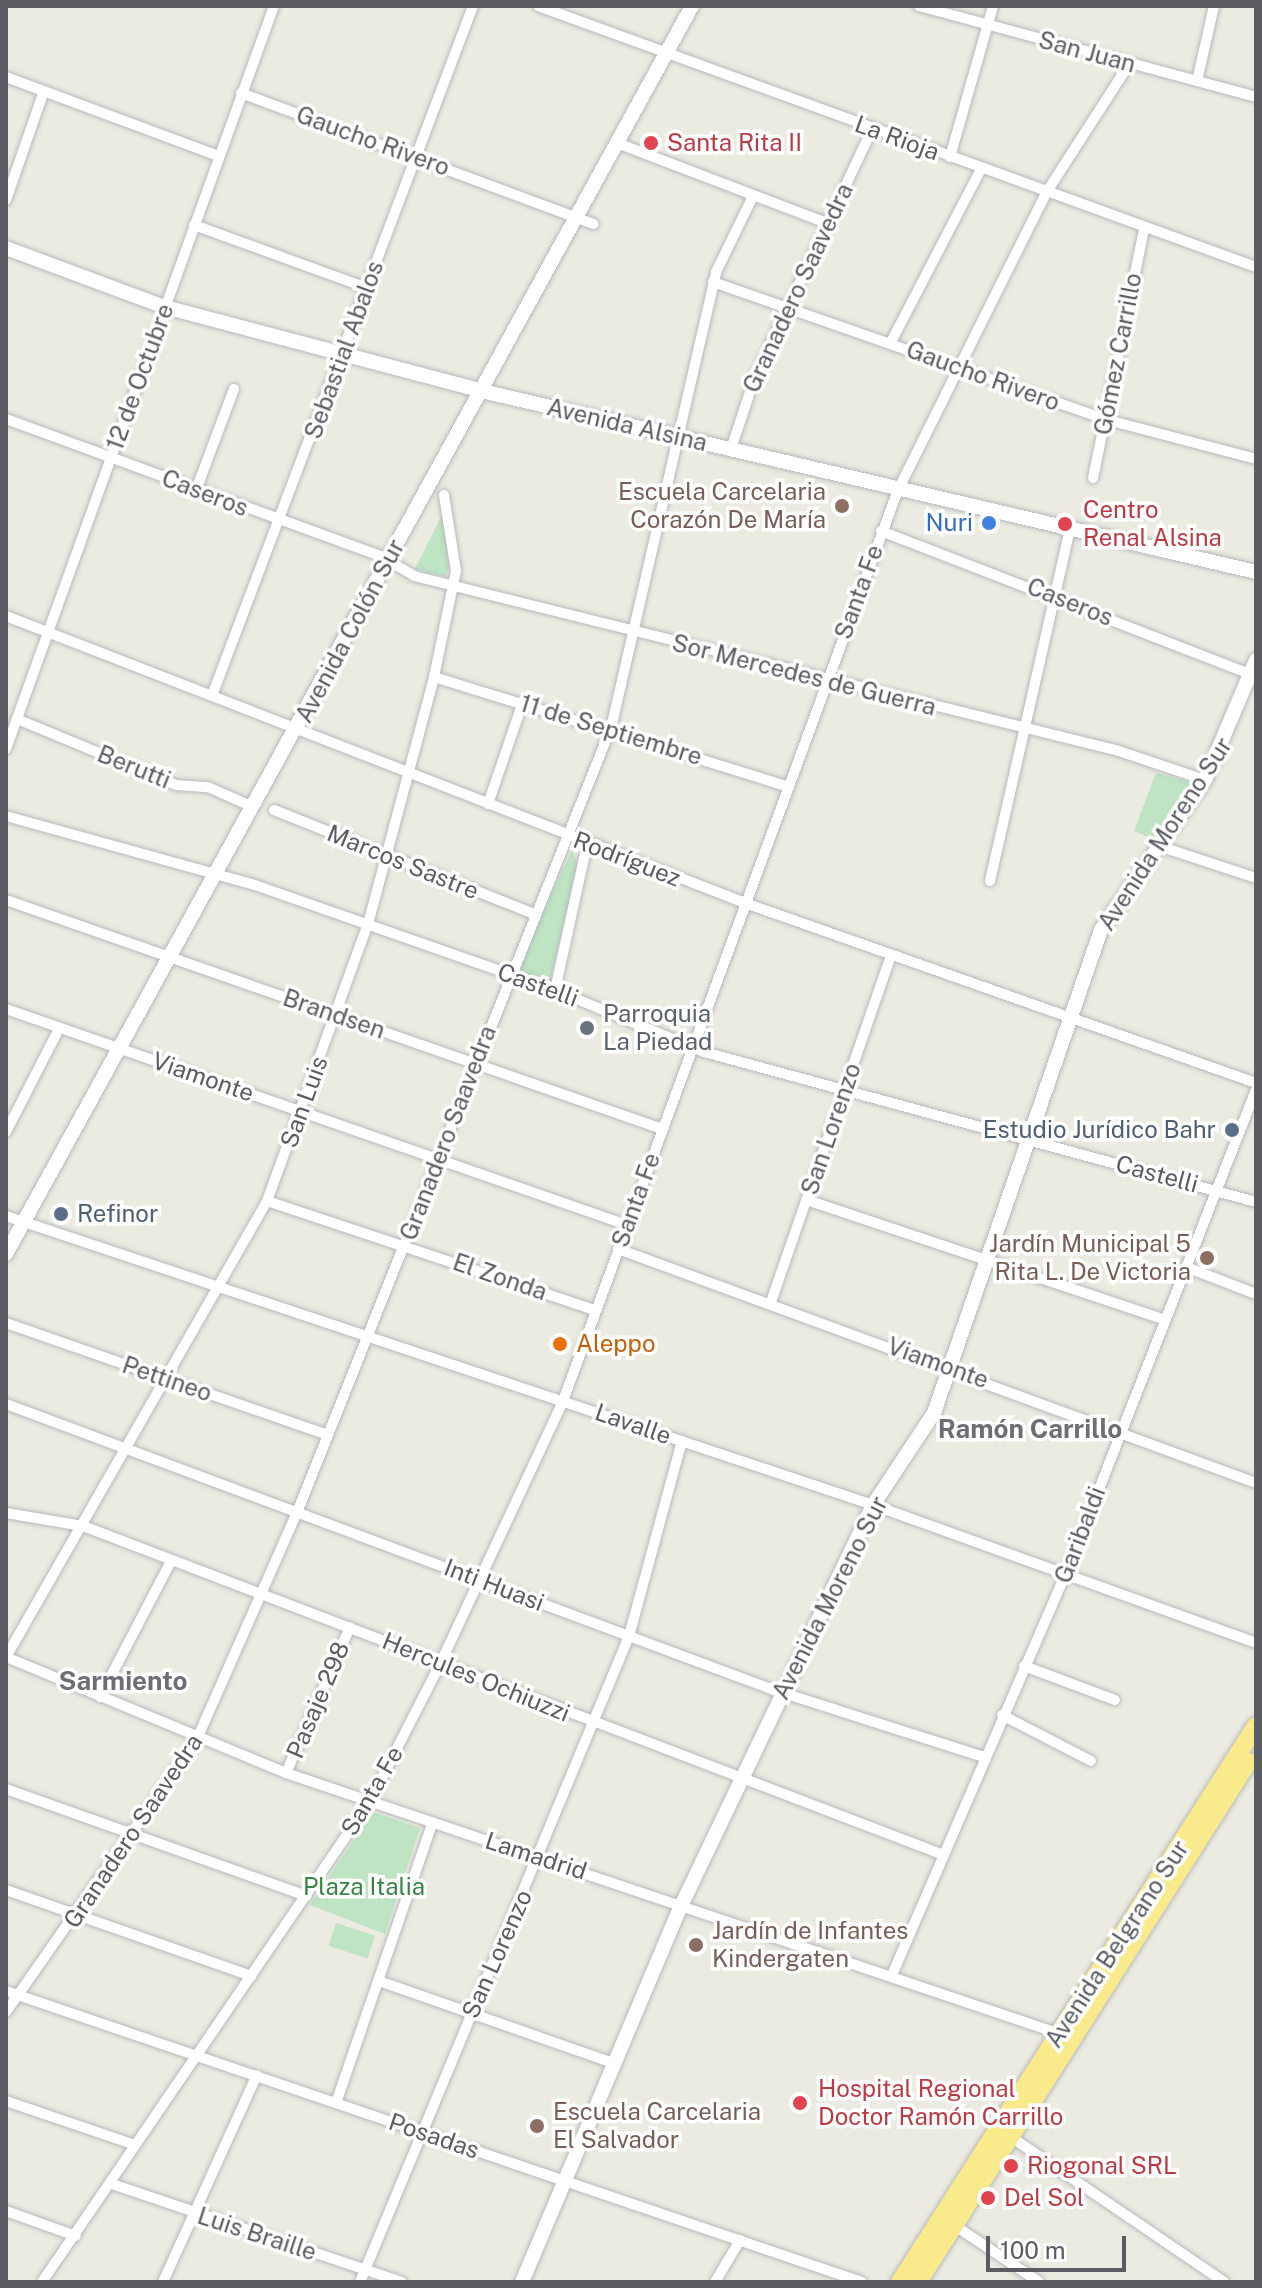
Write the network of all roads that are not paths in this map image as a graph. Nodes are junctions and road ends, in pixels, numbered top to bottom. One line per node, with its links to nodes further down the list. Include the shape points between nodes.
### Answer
1 (274, 6): 15 (street, 12 de Octubre)
2 (473, 6): 20 (street, Sebastial Abalos)
3 (538, 6): 8 (street, La Rioja)
4 (692, 6): 10 (main road, Avenida Colón Sur)
5 (919, 6): 9 (street, San Juan)
6 (993, 6): 9 (street)
7 (1214, 6): 13 (street)
8 (567, 11): 10 (street, La Rioja)
9 (988, 25): 11 (street, San Juan); 21 (street)
10 (666, 54): 17 (street, La Rioja); 18 (main road, Avenida Colón Sur)
11 (1129, 64): 13 (street, San Juan); 23 (street, Santa Fe)
12 (6, 77): 14 (street)
13 (1197, 81): 16 (street, San Juan)
14 (44, 91): 19 (street); 25 (street)
15 (241, 93): 19 (street, 12 de Octubre); 20 (street, Gaucho Rivero)
16 (1256, 97)
17 (872, 129): 21 (street, La Rioja); 27 (street, Granadero Saavedra)
18 (617, 143): 24 (street); 26 (main road, Avenida Colón Sur)
19 (218, 156): 29 (street, 12 de Octubre)
20 (415, 156): 26 (street, Gaucho Rivero); 34 (street, Sebastial Abalos)
21 (950, 157): 22 (street, La Rioja)
22 (981, 169): 23 (street, La Rioja); 37 (street)
23 (1046, 193): 30 (street, La Rioja); 39 (street, Santa Fe)
24 (753, 196): 27 (street); 33 (street, Granadero Saavedra)
25 (6, 200)
26 (578, 214): 28 (street, Gaucho Rivero); 41 (main road, Avenida Colón Sur)
27 (827, 223): 36 (street, Granadero Saavedra)
28 (593, 224)
29 (194, 225): 34 (street); 35 (street, 12 de Octubre)
30 (1144, 229): 32 (street, La Rioja); 43 (street, Gómez Carrillo)
31 (6, 248): 35 (main road, Avenida Alsina)
32 (1256, 267)
33 (713, 282): 36 (street, Gaucho Rivero); 44 (street, Granadero Saavedra)
34 (367, 288): 38 (street, Sebastial Abalos)
35 (165, 307): 38 (main road, Avenida Alsina); 46 (street, 12 de Octubre)
36 (787, 308): 37 (street, Gaucho Rivero); 45 (street, Granadero Saavedra)
37 (891, 342): 39 (street, Gaucho Rivero)
38 (343, 353): 41 (main road, Avenida Alsina); 52 (street, Sebastial Abalos)
39 (958, 369): 43 (street, Gaucho Rivero); 50 (street, Santa Fe)
40 (234, 389): 49 (street)
41 (482, 390): 44 (main road, Avenida Alsina); 55 (main road, Avenida Colón Sur)
42 (6, 419): 46 (street, Caseros)
43 (1104, 419): 47 (street, Gaucho Rivero); 48 (street, Gómez Carrillo)
44 (676, 437): 45 (main road, Avenida Alsina); 62 (street, Granadero Saavedra)
45 (731, 449): 50 (main road, Avenida Alsina)
46 (111, 457): 49 (street, Caseros); 61 (street, 12 de Octubre)
47 (1256, 459)
48 (1093, 478)
49 (196, 490): 52 (street, Caseros)
50 (898, 490): 53 (main road, Avenida Alsina); 54 (street, Santa Fe)
51 (444, 495): 58 (street, San Luis)
52 (280, 522): 55 (street, Caseros); 67 (street, Sebastial Abalos)
53 (1070, 530): 57 (main road, Avenida Alsina); 59 (street)
54 (881, 531): 59 (street, Caseros); 66 (street, Santa Fe)
55 (388, 561): 56 (street, Caseros); 70 (main road, Avenida Colón Sur)
56 (403, 571): 58 (street, Sor Mercedes de Guerra)
57 (1256, 572)
58 (453, 587): 62 (street, Sor Mercedes de Guerra); 65 (street, San Luis)
59 (1057, 596): 64 (street, Caseros); 72 (street)
60 (6, 616): 61 (street, Rodríguez)
61 (49, 631): 67 (street, Rodríguez); 69 (street, 12 de Octubre)
62 (634, 632): 66 (street, Sor Mercedes de Guerra); 71 (street, Granadero Saavedra)
63 (1256, 660): 64 (main road, Avenida Moreno Sur)
64 (1254, 676): 75 (main road, Avenida Moreno Sur)
65 (434, 677): 68 (street, 11 de Septiembre); 74 (street, San Luis)
66 (826, 681): 72 (street, Sor Mercedes de Guerra); 76 (street, Santa Fe)
67 (213, 693): 70 (street, Rodríguez)
68 (523, 702): 71 (street, 11 de Septiembre); 77 (street)
69 (17, 719): 73 (street, 12 de Octubre); 78 (street, Berutti, via 176,785 208,787)
70 (298, 727): 74 (street, Rodríguez); 78 (main road, Avenida Colón Sur)
71 (611, 728): 76 (street, 11 de Septiembre); 81 (street, Granadero Saavedra)
72 (1027, 732): 75 (street, Sor Mercedes de Guerra); 87 (street)
73 (6, 749)
74 (409, 774): 77 (street, Rodríguez); 84 (street, San Luis)
75 (1205, 780): 83 (main road, Avenida Moreno Sur)
76 (787, 786): 89 (street, Santa Fe)
77 (488, 804): 81 (street, Rodríguez)
78 (253, 807): 85 (main road, Avenida Colón Sur)
79 (274, 810): 84 (street, Marcos Sastre)
80 (6, 816): 85 (street, Castelli)
81 (568, 837): 82 (street, Rodríguez); 90 (street, Granadero Saavedra)
82 (587, 844): 89 (street, Rodríguez); 95 (street)
83 (1159, 846): 86 (street); 98 (main road, Avenida Moreno Sur, via 1106,920)
84 (387, 855): 90 (street, Marcos Sastre); 91 (street, San Luis)
85 (216, 873): 91 (street, Castelli); 93 (main road, Avenida Colón Sur)
86 (1256, 878)
87 (990, 881)
88 (6, 900): 93 (street, Brandsen)
89 (745, 903): 92 (street, Rodríguez); 100 (street, Santa Fe)
90 (532, 913): 94 (street, Granadero Saavedra)
91 (368, 924): 94 (street, Castelli); 97 (street, San Luis)
92 (891, 956): 98 (street, Rodríguez); 104 (street, San Lorenzo)
93 (169, 960): 97 (street, Brandsen); 101 (main road, Avenida Colón Sur)
94 (510, 974): 95 (street, Castelli); 102 (street, Granadero Saavedra)
95 (555, 990): 100 (street, Castelli)
96 (6, 1009): 99 (street, Viamonte)
97 (336, 1014): 102 (street, Brandsen); 106 (street, San Luis)
98 (1071, 1018): 103 (street, Rodríguez); 109 (main road, Avenida Moreno Sur)
99 (59, 1029): 101 (street, Viamonte); 108 (street)
100 (693, 1045): 104 (street, Castelli); 107 (street, Santa Fe)
101 (120, 1048): 106 (street, Viamonte); 116 (main road, Avenida Colón Sur)
102 (474, 1064): 107 (street, Brandsen); 110 (street, Granadero Saavedra)
103 (1256, 1083)
104 (843, 1090): 109 (street, Castelli); 112 (street, San Lorenzo)
105 (1256, 1090): 111 (street, Garibaldi)
106 (301, 1110): 110 (street, Viamonte); 113 (street, San Luis)
107 (662, 1129): 117 (street, Santa Fe)
108 (6, 1132)
109 (1030, 1141): 111 (street, Castelli); 121 (main road, Avenida Moreno Sur)
110 (438, 1158): 117 (street, Viamonte); 118 (street, Granadero Saavedra)
111 (1219, 1191): 114 (street, Castelli); 122 (street, Garibaldi)
112 (807, 1200): 121 (street); 125 (street, San Lorenzo)
113 (267, 1201): 118 (street, El Zonda); 123 (street, San Luis)
114 (1256, 1202)
115 (6, 1216): 116 (street, Lavalle)
116 (25, 1223): 120 (main road, Avenida Colón Sur); 123 (street, Lavalle)
117 (627, 1225): 119 (street, Santa Fe)
118 (405, 1247): 126 (street, El Zonda); 129 (street, Granadero Saavedra)
119 (618, 1249): 125 (street, Viamonte); 126 (street, Santa Fe)
120 (6, 1254)
121 (990, 1258): 127 (street); 130 (main road, Avenida Moreno Sur)
122 (1186, 1267): 124 (street); 127 (street, Garibaldi)
123 (219, 1287): 129 (street, Lavalle); 131 (street, San Luis)
124 (1256, 1294)
125 (771, 1302): 130 (street, Viamonte)
126 (595, 1310): 132 (street, Santa Fe)
127 (1165, 1320): 134 (street, Garibaldi)
128 (6, 1323): 131 (street, Pettineo)
129 (367, 1336): 132 (street, Lavalle); 135 (street, Granadero Saavedra)
130 (951, 1368): 134 (street, Viamonte); 139 (main road, Avenida Moreno Sur, via 929,1423)
131 (167, 1379): 135 (street, Pettineo); 137 (street, San Luis)
132 (563, 1401): 136 (street, Lavalle); 145 (street, Santa Fe)
133 (6, 1404): 137 (street, Inti Huasi)
134 (1121, 1430): 138 (street, Viamonte); 144 (street, Garibaldi)
135 (327, 1435): 140 (street, Granadero Saavedra)
136 (682, 1441): 139 (street, Lavalle); 148 (street, San Lorenzo)
137 (127, 1447): 140 (street, Inti Huasi); 142 (street, San Luis)
138 (1256, 1483)
139 (873, 1505): 144 (street, Lavalle); 153 (main road, Avenida Moreno Sur)
140 (298, 1510): 145 (street, Inti Huasi); 146 (street, Granadero Saavedra)
141 (6, 1513): 142 (street, Hercules Ochiuzzi)
142 (83, 1526): 143 (street, Hercules Ochiuzzi); 150 (street, San Luis)
143 (171, 1561): 146 (street, Hercules Ochiuzzi); 154 (street)
144 (1066, 1573): 149 (street, Lavalle); 152 (street, Garibaldi)
145 (481, 1580): 148 (street, Inti Huasi); 151 (street, Santa Fe)
146 (262, 1594): 147 (street, Hercules Ochiuzzi); 159 (street, Granadero Saavedra)
147 (350, 1627): 151 (street, Hercules Ochiuzzi); 163 (street, Pasaje 298)
148 (629, 1636): 153 (street, Inti Huasi); 157 (street, San Lorenzo)
149 (1256, 1643)
150 (6, 1657): 154 (street, Lamadrid)
151 (440, 1664): 157 (street, Hercules Ochiuzzi); 166 (street, Santa Fe)
152 (1024, 1666): 155 (street); 156 (street, Garibaldi)
153 (783, 1691): 161 (street, Inti Huasi); 164 (main road, Avenida Moreno Sur)
154 (100, 1697): 159 (street, Lamadrid)
155 (1115, 1700)
156 (1002, 1715): 161 (street, Garibaldi); 162 (street)
157 (595, 1724): 164 (street, Hercules Ochiuzzi); 170 (street, San Lorenzo)
158 (1256, 1726): 182 (highway, Avenida Belgrano Sur)
159 (197, 1739): 163 (street, Lamadrid); 168 (street, Granadero Saavedra)
160 (1256, 1749): 182 (highway, Avenida Belgrano Sur)
161 (984, 1757): 169 (street, Garibaldi)
162 (1091, 1761)
163 (286, 1773): 166 (street, Lamadrid)
164 (743, 1776): 169 (street, Hercules Ochiuzzi); 173 (main road, Avenida Moreno Sur)
165 (6, 1789): 168 (street)
166 (370, 1801): 167 (street, Lamadrid); 172 (street, Santa Fe)
167 (433, 1822): 170 (street, Lamadrid); 177 (street)
168 (133, 1832): 172 (street); 174 (street, Granadero Saavedra)
169 (941, 1854): 175 (street, Garibaldi)
170 (540, 1856): 173 (street, Lamadrid); 181 (street, San Lorenzo)
171 (6, 1890): 174 (street)
172 (306, 1896): 176 (street, Santa Fe)
173 (681, 1906): 175 (street, Lamadrid); 184 (main road, Avenida Moreno Sur)
174 (77, 1915): 176 (street); 179 (street, Granadero Saavedra)
175 (892, 1975): 182 (street, Lamadrid)
176 (251, 1976): 183 (street, Santa Fe)
177 (379, 1981): 181 (street); 187 (street)
178 (6, 1991): 179 (street, Posadas)
179 (19, 1995): 180 (street, Granadero Saavedra); 183 (street, Posadas)
180 (6, 2012)
181 (471, 2013): 184 (street); 188 (street, San Lorenzo)
182 (1066, 2037): 189 (highway, Avenida Belgrano Sur); 206 (highway, Avenida Belgrano Sur)
183 (193, 2053): 185 (street, Posadas); 190 (street, Santa Fe)
184 (610, 2062): 191 (main road, Avenida Moreno Sur)
185 (257, 2075): 187 (street, Posadas); 194 (street)
186 (6, 2101): 190 (street)
187 (336, 2103): 188 (street, Posadas)
188 (420, 2131): 191 (street, Posadas); 198 (street, San Lorenzo)
189 (1011, 2137): 195 (highway, Avenida Belgrano Sur); 209 (street)
190 (132, 2144): 192 (street, Santa Fe)
191 (561, 2180): 197 (street, Posadas); 203 (main road, Avenida Moreno Sur)
192 (112, 2184): 194 (street, Luis Braille); 196 (street, Santa Fe)
193 (6, 2211): 196 (street)
194 (195, 2214): 198 (street, Luis Braille); 200 (street)
195 (954, 2225): 207 (highway, Avenida Belgrano Sur); 208 (street)
196 (76, 2236): 199 (street, Santa Fe)
197 (740, 2240): 204 (street); 205 (street, Posadas)
198 (365, 2269): 201 (street, San Lorenzo); 202 (street, Luis Braille)
199 (42, 2282)
200 (163, 2282)
201 (360, 2282)
202 (402, 2282)
203 (522, 2282)
204 (715, 2282)
205 (862, 2282)
206 (900, 2282)
207 (918, 2282)
208 (1039, 2282)
209 (1224, 2282)

